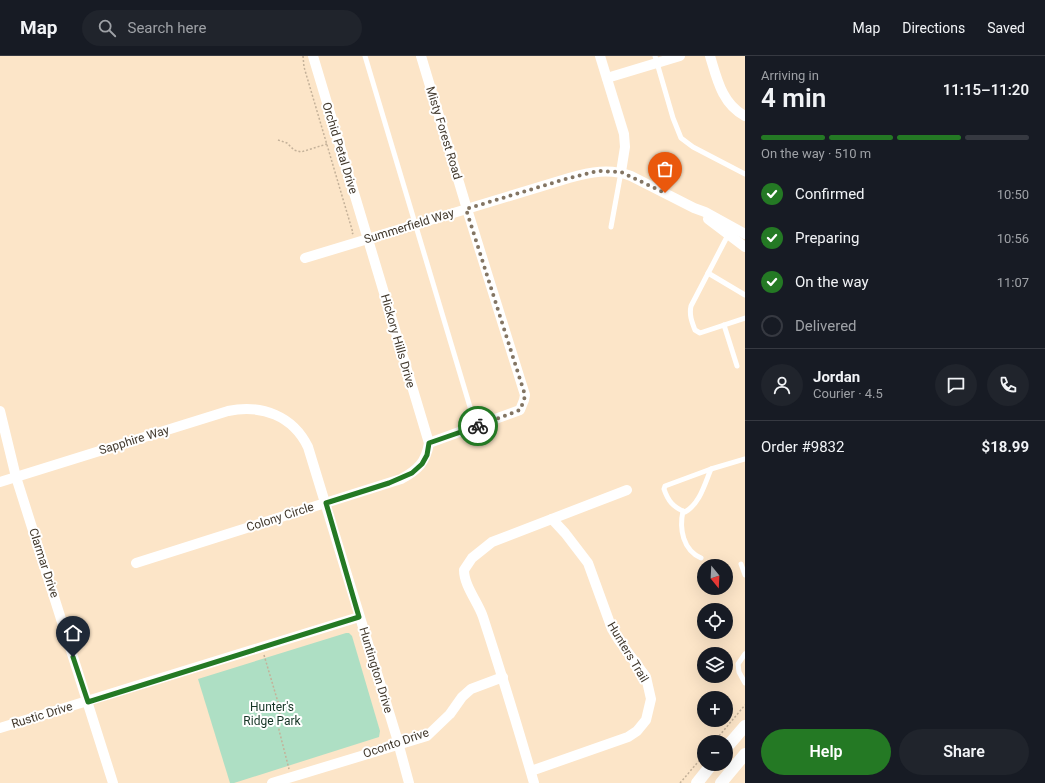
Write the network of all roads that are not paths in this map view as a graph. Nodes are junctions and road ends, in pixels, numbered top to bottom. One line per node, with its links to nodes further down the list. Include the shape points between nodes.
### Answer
1 (314, 56): 17 (street, Orchid Petal Drive)
2 (365, 56): 13 (lane)
3 (421, 56): 12 (street, Misty Forest Road)
4 (600, 56): 8 (street)
5 (680, 56): 7 (street)
6 (710, 56): 9 (street, via 726,100)
7 (656, 60): 8 (street); 11 (lane, via 681,138)
8 (607, 78): 10 (street, via 625,140)
9 (745, 116)
10 (621, 172): 12 (street, Summerfield Way, via 598,171); 14 (lane); 15 (street, Summerfield Way, via 694,208)
11 (745, 174)
12 (466, 209): 13 (street, Summerfield Way); 28 (street, Misty Forest Road, via 525,395 520,410)
13 (416, 224): 17 (street, Summerfield Way); 28 (lane)
14 (611, 227)
15 (730, 231): 16 (street, Summerfield Way); 18 (street, Summerfield Way); 20 (lane)
16 (745, 234)
17 (368, 239): 19 (street, Summerfield Way); 29 (street, Hickory Hills Drive)
18 (745, 247)
19 (305, 258)
20 (708, 273): 21 (lane); 24 (lane, via 691,306 691,319 695,330 700,333)
21 (742, 290): 22 (lane)
22 (745, 295)
23 (745, 318): 24 (lane)
24 (724, 325): 25 (lane)
25 (737, 366)
26 (0, 411): 32 (street, Clarmar Drive)
27 (270, 412): 32 (street, Sapphire Way, via 240,408 228,410); 35 (street, Huntington Drive, via 283,418 303,436)
28 (476, 426): 29 (street)
29 (429, 443): 35 (street, Colony Circle, via 422,464 412,473)
30 (745, 459): 31 (lane)
31 (711, 468): 36 (lane, via 698,499 691,509); 36 (lane, via 665,486 668,500)
32 (16, 477): 33 (street, Sapphire Way); 46 (street, Clarmar Drive)
33 (0, 482)
34 (627, 490): 37 (street)
35 (326, 503): 39 (street, Colony Circle); 42 (street, Huntington Drive)
36 (683, 511): 38 (lane, via 681,522 685,540 689,550)
37 (552, 519): 44 (street, via 492,542 472,558 464,570 465,580 480,608); 52 (street, Hunters Trail, via 588,563 612,629 646,677 651,699 646,720 628,737)
38 (701, 558)
39 (136, 563)
40 (741, 564): 41 (lane)
41 (745, 576)
42 (359, 617): 46 (street, Rustic Drive); 50 (street, Huntington Drive)
43 (745, 654): 45 (lane, via 738,664)
44 (503, 677): 50 (street, Oconto Drive, via 472,689 427,736); 52 (street)
45 (745, 683)
46 (88, 702): 48 (street, Rustic Drive); 54 (street, Clarmar Drive)
47 (745, 726): 49 (street)
48 (0, 728)
49 (733, 740)
50 (398, 744): 55 (street, Oconto Drive); 56 (street, Huntington Drive)
51 (745, 754): 59 (street)
52 (531, 771): 57 (street)
53 (706, 771): 58 (street)
54 (113, 783)
55 (272, 783)
56 (409, 783)
57 (534, 783)
58 (697, 783)
59 (721, 783)

